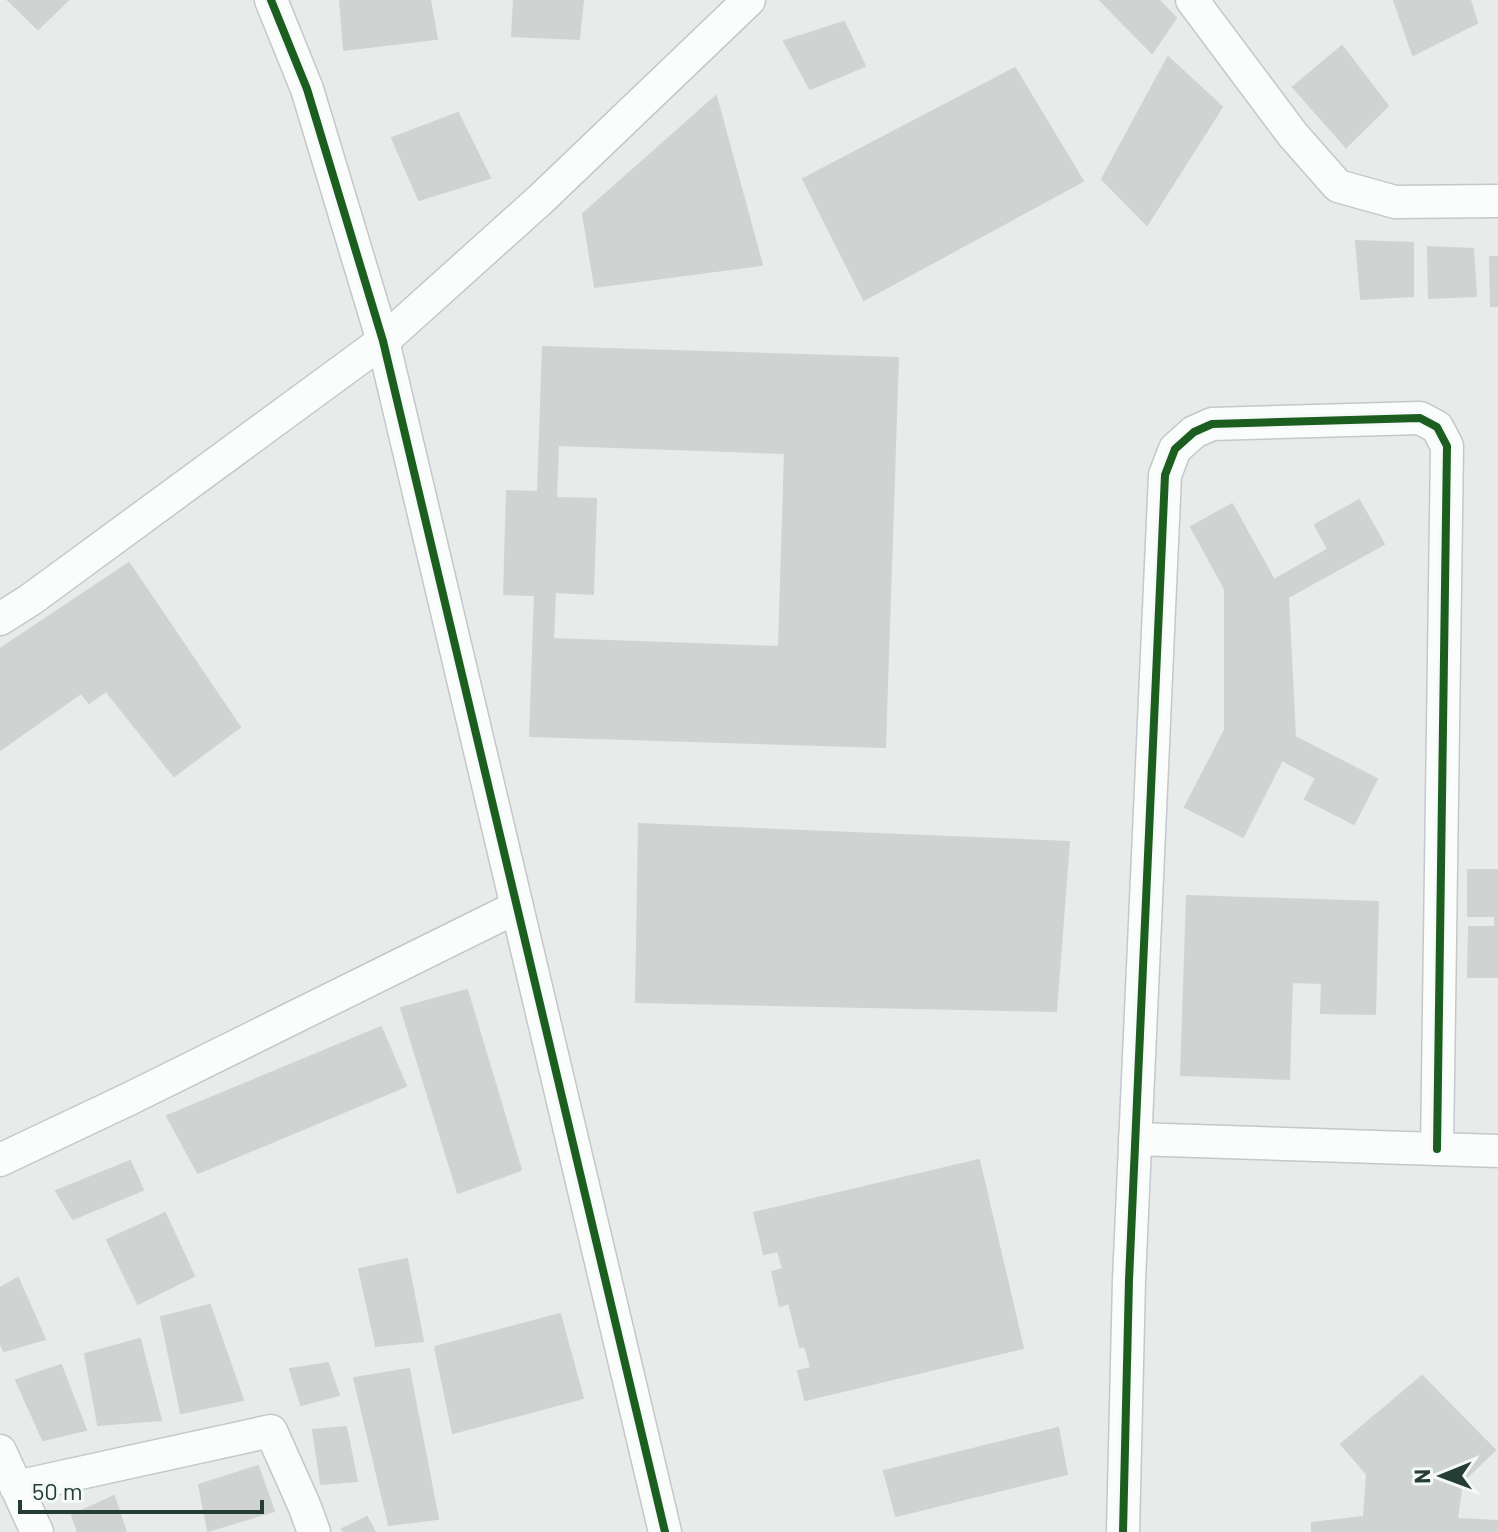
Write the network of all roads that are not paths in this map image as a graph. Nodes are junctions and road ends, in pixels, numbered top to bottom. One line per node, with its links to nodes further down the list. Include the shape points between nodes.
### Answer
1 (271, 0): 5 (street, via 307,89)
2 (749, 0): 5 (street)
3 (1192, 0): 4 (street, via 1338,186 1395,202)
4 (1498, 201)
5 (383, 341): 6 (street); 7 (street)
6 (0, 619)
7 (517, 907): 11 (street); 16 (street)
8 (1135, 1139): 9 (street); 9 (street, via 1165,475 1175,449 1212,424 1420,418 1437,427 1447,446); 17 (street)
9 (1437, 1149): 10 (street)
10 (1498, 1151)
11 (0, 1160)
12 (0, 1451): 13 (street)
13 (16, 1487): 14 (street); 15 (street, via 271,1431)
14 (37, 1532)
15 (314, 1532)
16 (665, 1532)
17 (1123, 1532)

